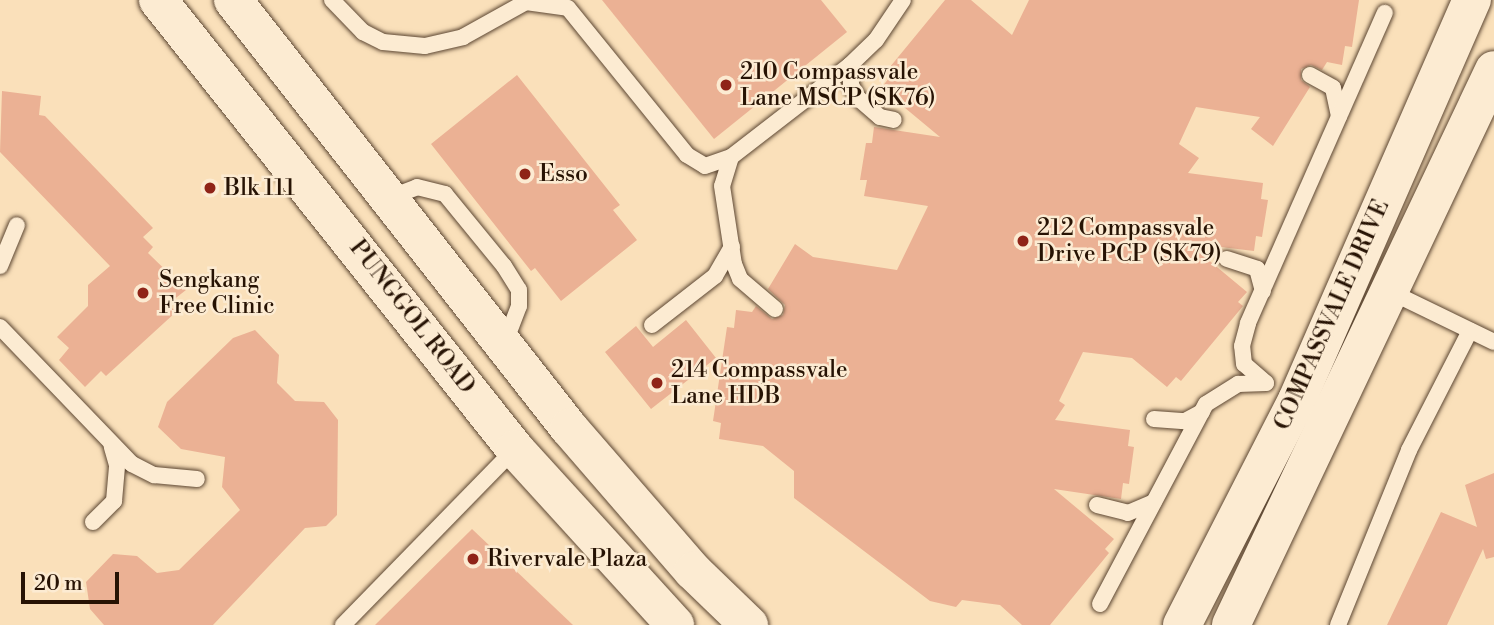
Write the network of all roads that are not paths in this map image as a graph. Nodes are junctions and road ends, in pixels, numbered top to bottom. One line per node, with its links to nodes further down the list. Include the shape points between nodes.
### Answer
1 (158, 0): 27 (main road, PUNGGOL ROAD)
2 (233, 0): 35 (main road, via 504,345 693,571)
3 (332, 0): 12 (lane, via 363,32 383,42 425,46 464,37 526,2 568,8 687,155 705,166)
4 (902, 0): 7 (lane, via 876,40)
5 (1472, 0): 36 (main road, COMPASSVALE DRIVE, via 1297,400)
6 (1385, 13): 10 (lane)
7 (850, 65): 11 (lane, via 851,85 858,98 880,117); 12 (lane)
8 (1494, 70): 18 (main road, COMPASSVALE DRIVE)
9 (1310, 75): 10 (lane, via 1333,88)
10 (1339, 116): 17 (lane)
11 (894, 120)
12 (731, 157): 14 (lane, via 722,186)
13 (17, 225): 16 (lane)
14 (732, 247): 19 (lane, via 740,279); 20 (lane, via 715,276)
15 (1227, 259): 17 (lane, via 1257,269)
16 (0, 265)
17 (1263, 291): 24 (lane, via 1242,346 1244,364 1266,383 1238,384 1213,398)
18 (1391, 292): 22 (lane); 37 (main road, COMPASSVALE DRIVE)
19 (775, 309)
20 (652, 325)
21 (0, 327): 26 (lane)
22 (1470, 331): 23 (lane); 38 (lane, via 1409,450)
23 (1494, 342)
24 (1202, 412): 25 (lane, via 1185,421); 29 (lane)
25 (1154, 419)
26 (112, 447): 28 (lane, via 154,475); 31 (lane, via 117,466 114,500)
27 (515, 449): 33 (lane); 34 (main road, PUNGGOL ROAD)
28 (197, 479)
29 (1154, 502): 30 (lane, via 1128,513); 32 (lane)
30 (1097, 505)
31 (93, 522)
32 (1100, 604)
33 (343, 625)
34 (675, 625)
35 (749, 625)
36 (1182, 625)
37 (1231, 625)
38 (1338, 625)

